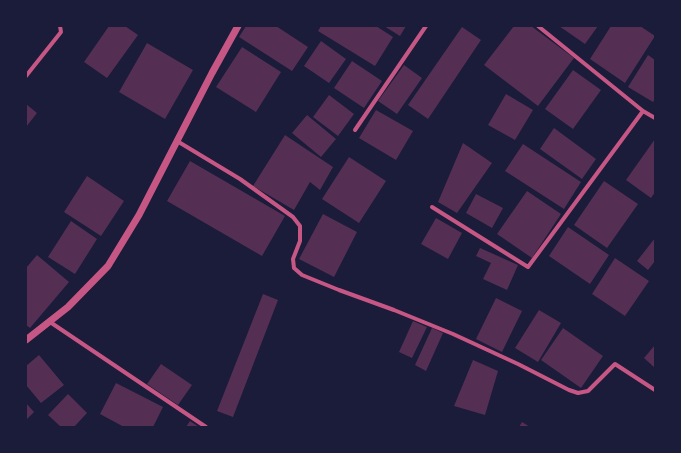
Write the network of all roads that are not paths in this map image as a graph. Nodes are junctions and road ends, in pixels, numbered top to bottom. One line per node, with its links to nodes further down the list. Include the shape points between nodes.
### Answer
1 (60, 26): 5 (street, via 61,32)
2 (238, 26): 9 (street)
3 (426, 26): 8 (street)
4 (538, 26): 6 (street)
5 (26, 76)
6 (643, 110): 7 (street); 10 (street, via 528,268)
7 (655, 118)
8 (355, 130)
9 (177, 141): 11 (street, via 140,215 108,266); 13 (street, via 240,179 293,217 300,226 300,241 293,259 294,268 302,275 453,334 578,393 588,391 615,364)
10 (432, 207)
11 (50, 322): 12 (street); 14 (street)
12 (27, 338)
13 (655, 390)
14 (206, 427)

